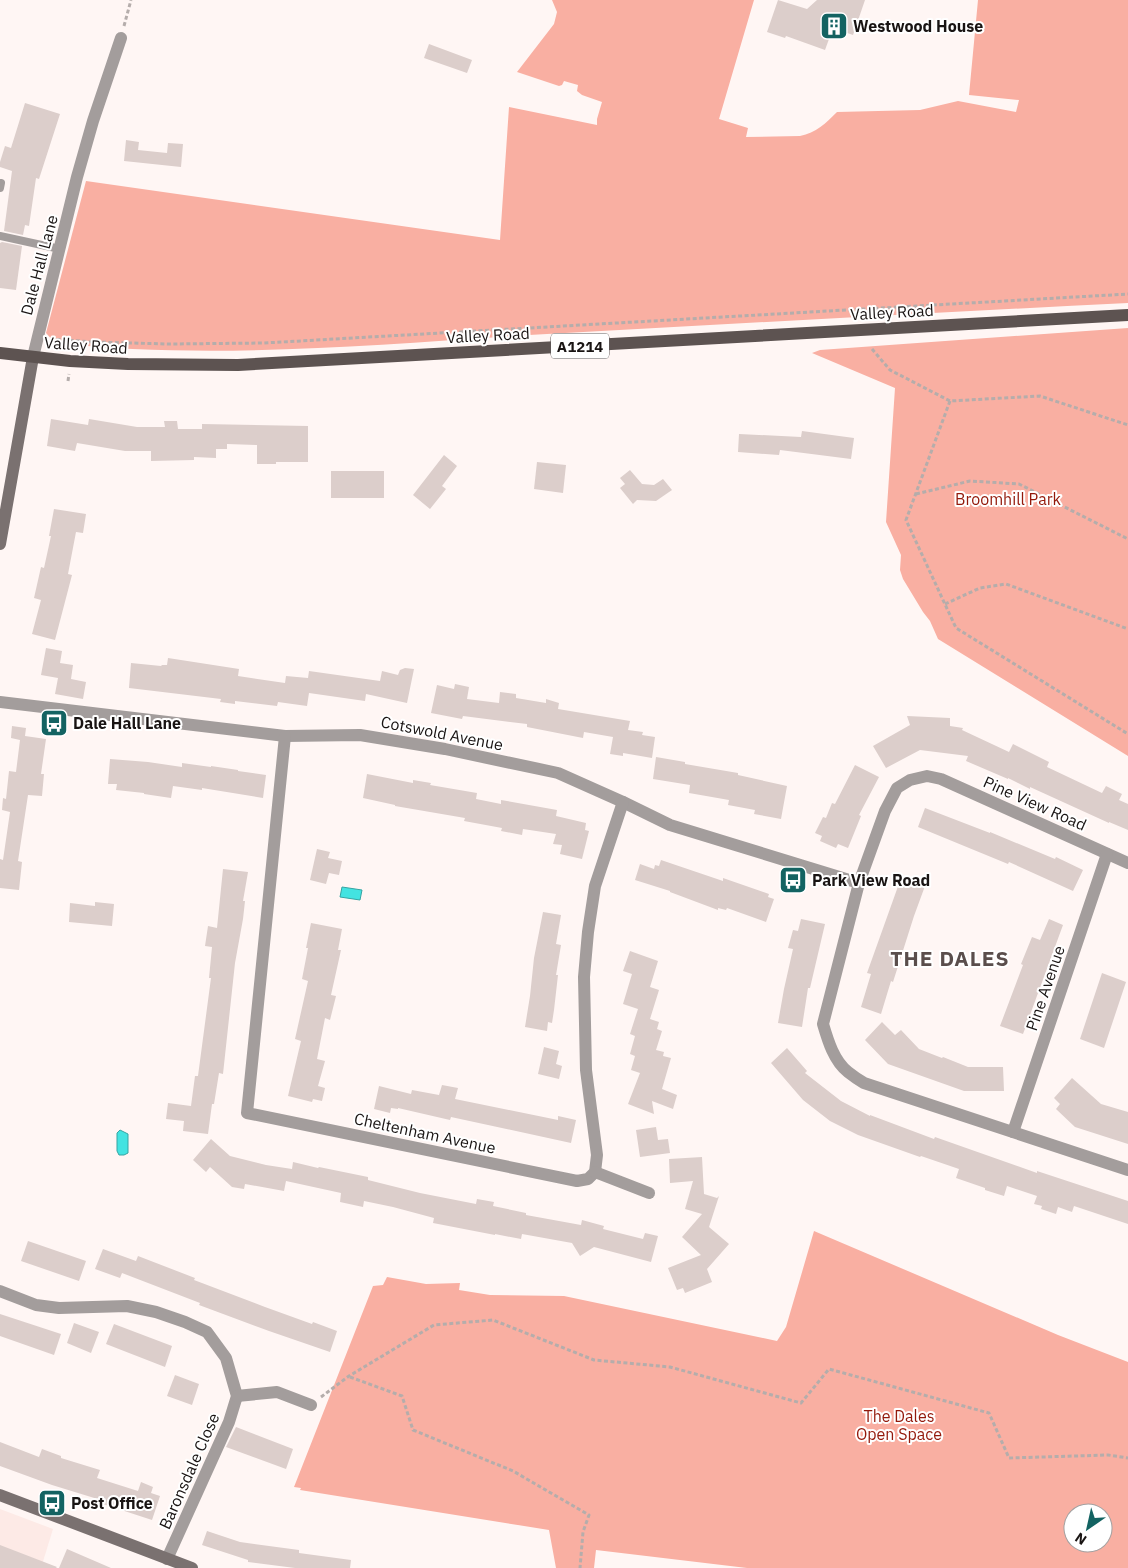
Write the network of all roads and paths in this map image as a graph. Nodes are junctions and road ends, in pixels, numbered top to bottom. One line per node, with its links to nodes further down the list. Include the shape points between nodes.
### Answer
1 (131, 0): 2 (path)
2 (121, 38): 4 (street, Dale Hall Lane, via 91,130)
3 (0, 236): 4 (lane)
4 (60, 249): 10 (street, Dale Hall Lane)
5 (1128, 294): 7 (path, via 264,342 168,344)
6 (1128, 315): 10 (main road, Valley Road / A1214, via 238,365 128,364)
7 (51, 339)
8 (872, 349): 11 (path, via 890,370)
9 (0, 353): 10 (main road, Valley Road / A1214)
10 (32, 357): 15 (street, Dale Hall Lane)
11 (950, 401): 12 (path, via 1040,396); 13 (path)
12 (1128, 425)
13 (915, 494): 14 (path, via 970,481 1019,484); 16 (path, via 906,520)
14 (1128, 539)
15 (0, 544)
16 (945, 604): 17 (path, via 980,588 1006,584); 19 (path, via 956,628)
17 (1128, 629)
18 (0, 702): 20 (street, Cotswold Avenue)
19 (1128, 734)
20 (285, 736): 21 (street, Cotswold Avenue, via 360,735 445,749 558,773); 27 (street, Cheltenham Avenue, via 247,1113 577,1181 588,1179)
21 (623, 802): 24 (street, Cotswold Avenue, via 670,825); 27 (street, via 595,886 584,977 586,1070 597,1154)
22 (1107, 854): 23 (street, Pine View Road); 24 (street, Pine View Road, via 941,779 927,776 896,788); 25 (street, Pine Avenue)
23 (1128, 863)
24 (859, 883): 25 (street, via 823,1024 836,1057 846,1071 864,1083)
25 (1013, 1132): 26 (street)
26 (1128, 1170)
27 (595, 1172): 28 (street)
28 (649, 1193)
29 (0, 1291): 31 (street, via 36,1305 59,1308 127,1306 192,1325 207,1332 226,1358)
30 (349, 1376): 32 (path); 33 (path, via 434,1325 493,1320 594,1360 670,1367 801,1403 830,1369 989,1413 1009,1458 1108,1455); 37 (path, via 402,1396 413,1430 513,1471 589,1515 583,1532)
31 (237, 1396): 32 (street, via 277,1392); 35 (street, Baronsdale Close, via 229,1422)
32 (311, 1405)
33 (1128, 1458)
34 (0, 1495): 35 (street)
35 (167, 1559): 36 (street)
36 (192, 1568)
37 (580, 1568)

